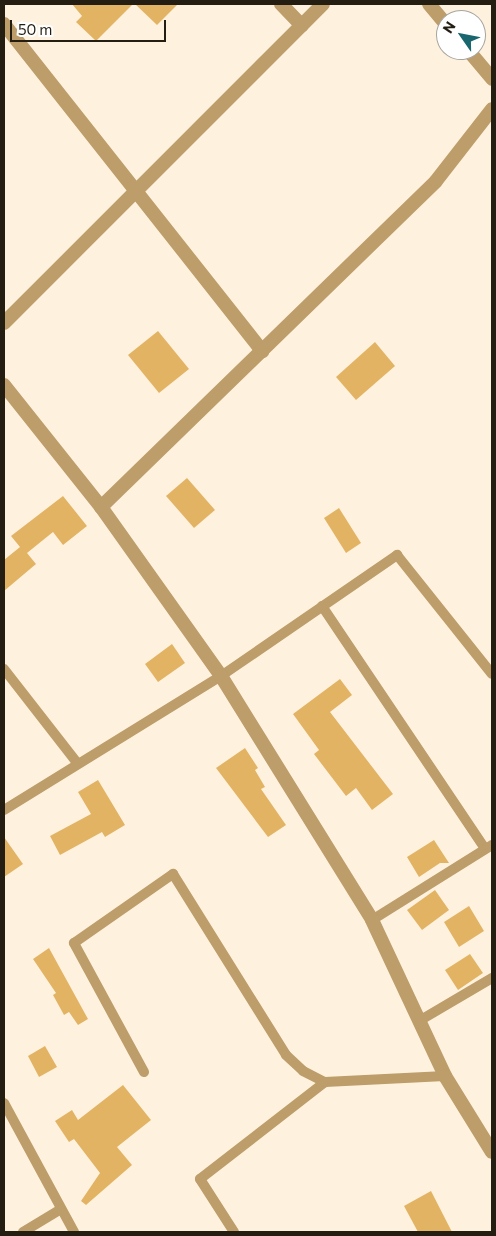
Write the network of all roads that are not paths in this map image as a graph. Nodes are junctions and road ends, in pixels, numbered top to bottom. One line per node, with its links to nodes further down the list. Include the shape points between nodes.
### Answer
1 (282, 4): 4 (street)
2 (323, 4): 4 (street)
3 (4, 24): 8 (street)
4 (302, 26): 8 (street)
5 (476, 60): 6 (street)
6 (492, 79)
7 (492, 109): 10 (street, via 436,181)
8 (137, 193): 9 (street); 10 (street)
9 (4, 323)
10 (262, 351): 12 (street)
11 (4, 385): 12 (street)
12 (101, 507): 16 (street)
13 (322, 606): 15 (lane, via 397,555); 16 (lane); 19 (lane)
14 (4, 669): 17 (lane)
15 (492, 674)
16 (221, 676): 17 (lane); 20 (street)
17 (78, 764): 18 (lane)
18 (4, 810)
19 (488, 846): 20 (lane)
20 (372, 920): 22 (street)
21 (492, 978): 22 (lane)
22 (419, 1021): 24 (street)
23 (144, 1072): 25 (lane, via 74,943 173,874 286,1055 303,1071)
24 (444, 1076): 25 (lane); 27 (street)
25 (325, 1082): 31 (lane, via 200,1179)
26 (4, 1103): 28 (lane)
27 (492, 1152)
28 (61, 1209): 29 (lane); 30 (lane)
29 (23, 1232)
30 (74, 1232)
31 (234, 1232)

